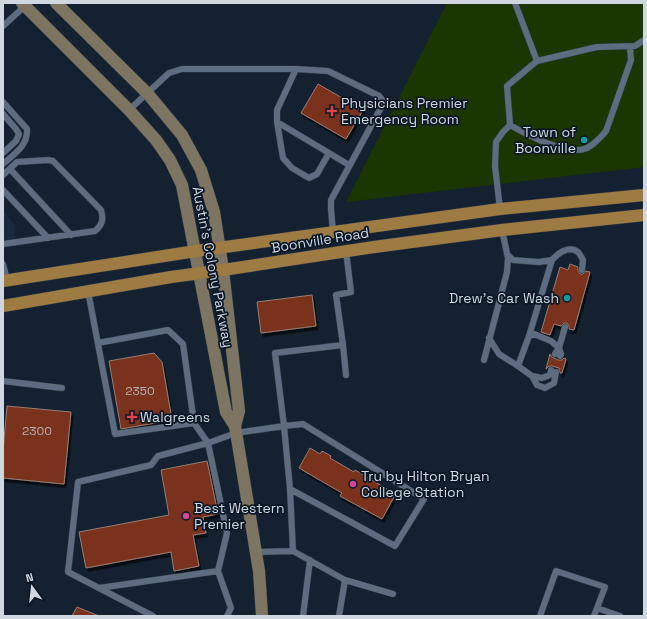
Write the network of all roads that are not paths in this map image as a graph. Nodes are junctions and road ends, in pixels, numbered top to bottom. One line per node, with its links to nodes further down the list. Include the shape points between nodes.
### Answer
1 (56, 3): 9 (street, Austin's Colony Parkway)
2 (515, 3): 7 (lane)
3 (25, 4): 4 (lane); 11 (street, Austin's Colony Parkway)
4 (3, 26)
5 (644, 40): 6 (lane)
6 (630, 46): 7 (lane, via 597,47); 14 (lane, via 631,60 606,131 586,149 572,150 538,140)
7 (537, 61): 14 (lane, via 507,86)
8 (296, 69): 9 (lane, via 182,69 169,73); 13 (lane, via 277,110); 18 (lane, via 328,71 379,96 384,102)
9 (148, 94): 11 (lane); 30 (street, Austin's Colony Parkway, via 182,134 201,170 214,212)
10 (3, 102): 17 (lane, via 27,129 27,135 24,145)
11 (129, 110): 31 (street, Austin's Colony Parkway, via 156,140 170,160 182,185)
12 (3, 114): 15 (lane, via 19,134)
13 (277, 122): 16 (lane); 16 (lane, via 283,158 292,168 309,178 317,174)
14 (510, 125): 23 (lane, via 496,142 495,166)
15 (3, 153)
16 (329, 153): 18 (lane)
17 (3, 164)
18 (349, 165): 26 (lane, via 331,200)
19 (10, 168): 20 (lane); 27 (lane); 27 (lane, via 18,162 54,161 101,210 102,225 95,231)
20 (3, 175)
21 (3, 190): 28 (lane)
22 (644, 195): 23 (main road, Boonville Road)
23 (500, 208): 25 (main road); 26 (main road, Boonville Road)
24 (644, 215): 25 (main road, Boonville Road)
25 (502, 230): 32 (main road, Boonville Road); 33 (lane)
26 (333, 232): 30 (main road, Boonville Road)
27 (71, 235): 28 (lane)
28 (48, 238): 29 (lane)
29 (3, 244)
30 (219, 247): 31 (main road, Boonville Road); 36 (street, Austin's Colony Parkway)
31 (196, 251): 38 (street, Austin's Colony Parkway); 39 (main road, Boonville Road)
32 (346, 251): 36 (main road, Boonville Road); 46 (lane, via 351,292 336,295)
33 (507, 254): 34 (lane, via 513,260); 44 (lane, via 507,272)
34 (552, 260): 37 (lane, via 558,253 570,249 578,252 583,260); 43 (lane)
35 (3, 264): 39 (lane)
36 (223, 270): 38 (main road, Boonville Road); 57 (street, Austin's Colony Parkway, via 239,411)
37 (582, 270)
38 (200, 273): 40 (main road, Boonville Road); 57 (street, Austin's Colony Parkway, via 226,412)
39 (5, 281)
40 (88, 291): 41 (main road, Boonville Road); 45 (lane)
41 (3, 306)
42 (565, 328): 47 (lane)
43 (529, 336): 47 (lane, via 534,334 542,337); 50 (lane)
44 (489, 338): 49 (lane); 50 (lane, via 499,354)
45 (98, 343): 55 (lane, via 168,330 183,344); 55 (lane, via 114,434)
46 (343, 345): 51 (lane); 56 (lane, via 275,353)
47 (559, 348): 48 (lane)
48 (558, 355)
49 (484, 360)
50 (518, 366): 52 (lane)
51 (346, 375)
52 (532, 376): 52 (lane, via 537,385 545,388 554,383 554,371 542,378)
53 (3, 381): 54 (lane)
54 (62, 388)
55 (194, 423): 58 (lane)
56 (284, 426): 57 (lane); 59 (lane); 59 (lane, via 303,424 424,499 395,546)
57 (235, 430): 58 (lane); 61 (street, Austin's Colony Parkway)
58 (208, 443): 63 (lane, via 227,533); 65 (lane, via 158,456 151,465 78,482 68,572)
59 (290, 488): 60 (lane)
60 (293, 551): 61 (lane); 62 (lane)
61 (256, 552): 70 (street, Austin's Colony Parkway)
62 (310, 560): 64 (lane); 71 (lane)
63 (218, 570): 65 (lane); 69 (lane, via 231,608)
64 (345, 580): 66 (lane); 72 (lane)
65 (99, 588): 68 (lane)
66 (393, 594)
67 (597, 608): 73 (lane, via 605,587 556,571); 74 (lane); 75 (lane)
68 (151, 615)
69 (226, 616)
70 (262, 616)
71 (303, 616)
72 (339, 616)
73 (540, 616)
74 (594, 616)
75 (620, 616)

